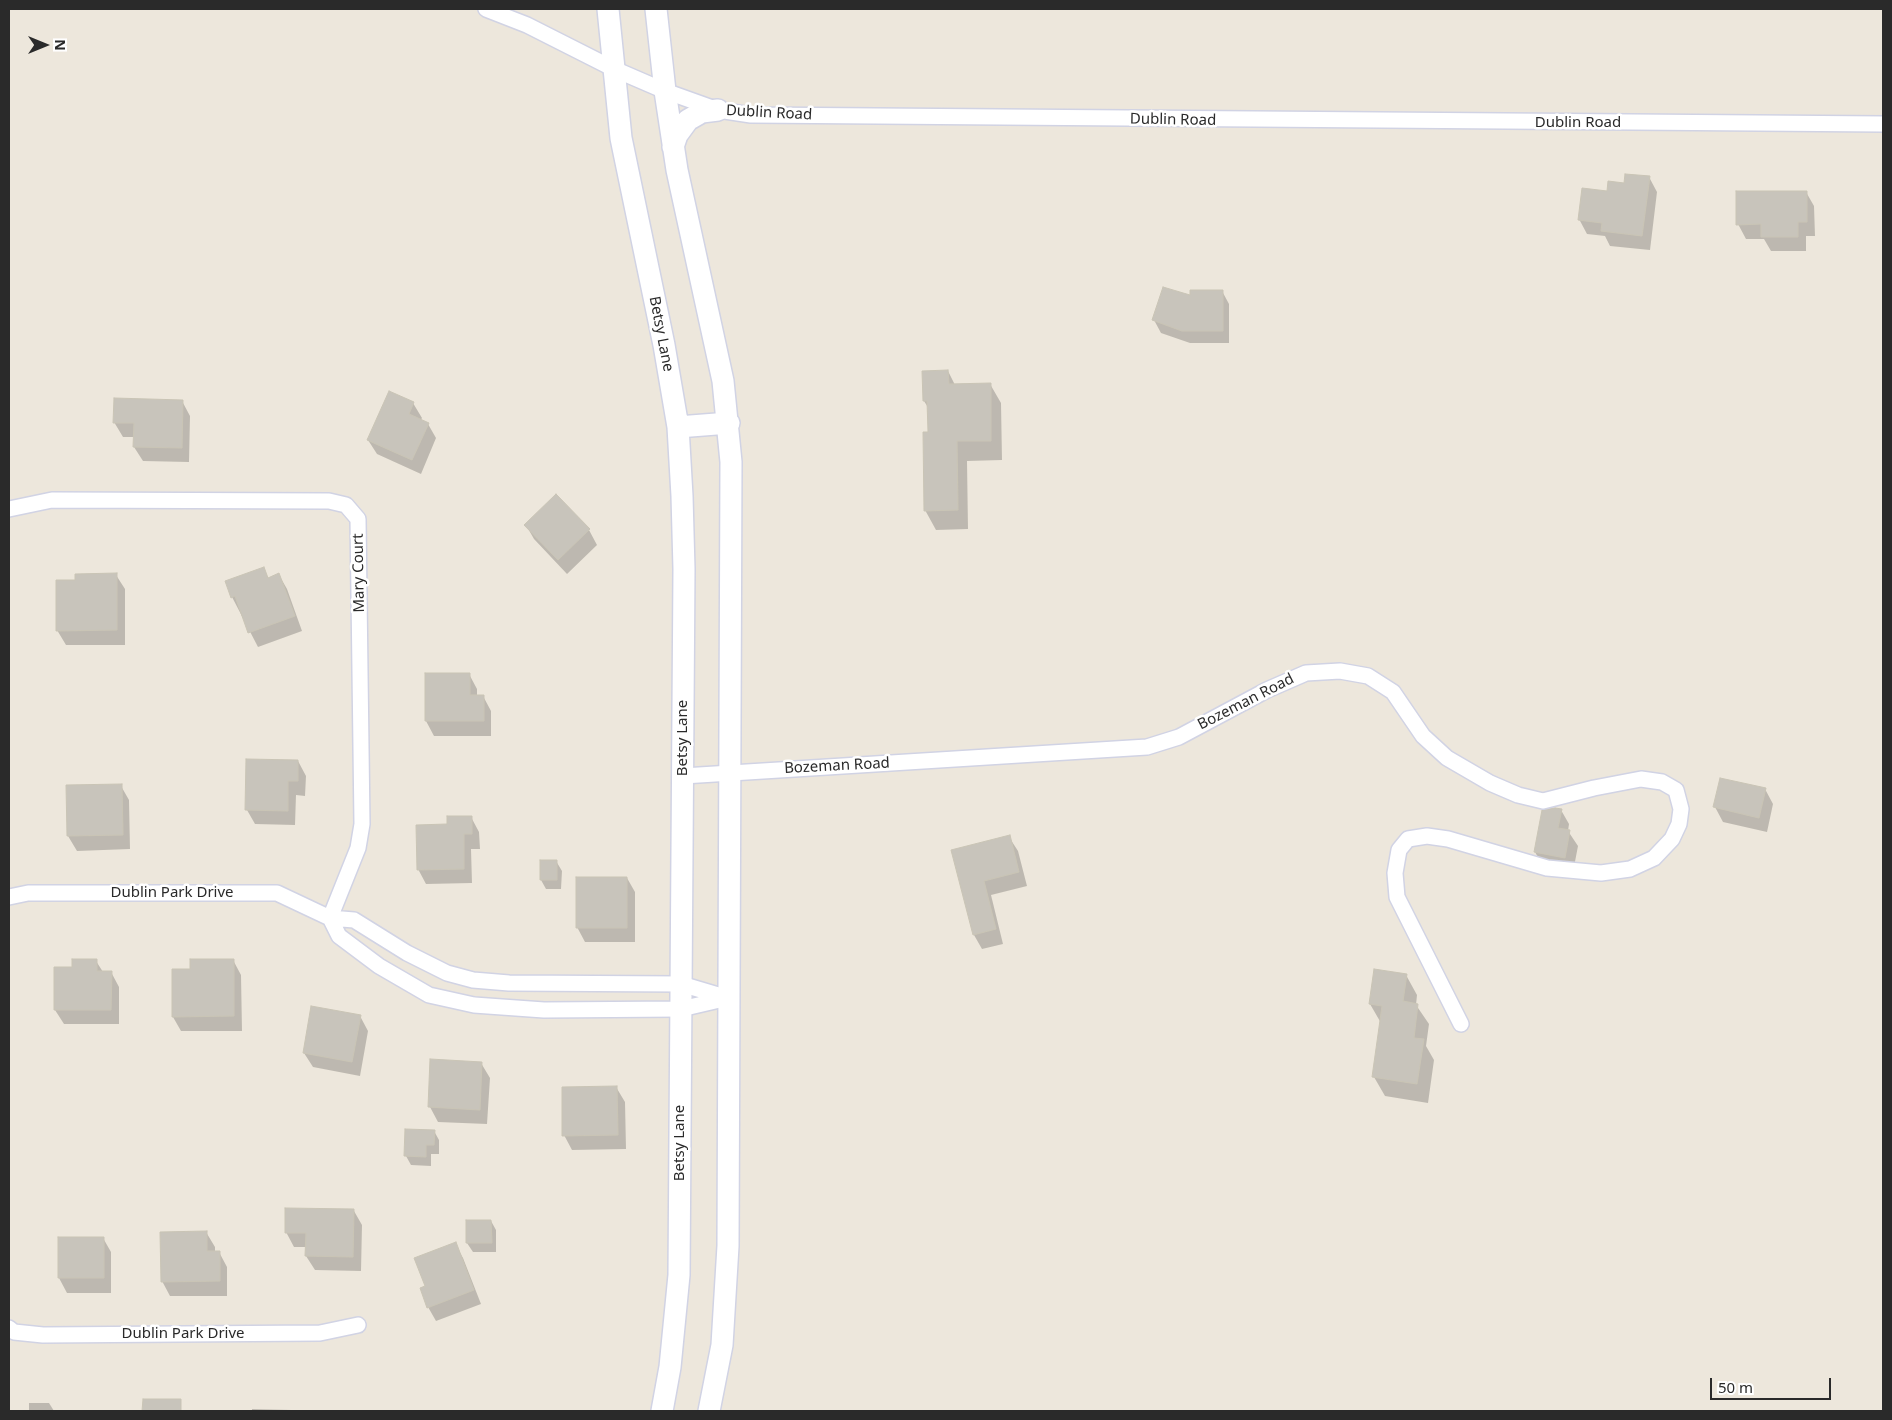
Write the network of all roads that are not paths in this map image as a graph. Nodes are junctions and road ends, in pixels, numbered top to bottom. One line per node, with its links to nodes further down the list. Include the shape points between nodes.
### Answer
1 (486, 9): 4 (street, Dublin Road, via 527,25)
2 (608, 9): 4 (main road, Betsy Lane)
3 (656, 9): 5 (main road)
4 (614, 69): 5 (street, Dublin Road); 10 (main road, Betsy Lane, via 621,138)
5 (665, 91): 6 (street, Dublin Road); 8 (main road)
6 (718, 110): 7 (street, Dublin Road, via 751,115 806,116); 8 (main road, via 702,112 688,120)
7 (1883, 124)
8 (673, 147): 9 (main road, via 711,321)
9 (729, 423): 10 (main road); 12 (main road, via 732,582)
10 (678, 427): 13 (main road, Betsy Lane, via 684,569)
11 (9, 509): 15 (street, Mary Court, via 52,500 329,501 346,505 358,519 362,824 358,848)
12 (730, 772): 13 (street, Bozeman Road); 19 (main road); 23 (street, Bozeman Road, via 1147,747 1179,737 1306,673 1340,670 1368,676 1393,692 1423,736 1447,758 1490,784 1518,796 1543,801 1641,779 1662,782 1676,790 1681,809 1672,839 1654,858 1630,869 1601,873 1547,868 1448,839 1427,836 1408,839 1399,850 1395,873 1397,897)
13 (683, 776): 18 (main road, Betsy Lane)
14 (9, 897): 15 (street, Dublin Park Drive, via 28,894 270,893)
15 (330, 918): 16 (street, Dublin Park Drive, via 354,920 407,953); 20 (street, via 339,936 379,966 429,995)
16 (457, 976): 17 (street, Dublin Park Drive, via 510,983); 20 (street)
17 (586, 983): 18 (street, Dublin Park Drive); 22 (street)
18 (681, 984): 19 (street, Dublin Park Drive); 21 (main road, Betsy Lane)
19 (728, 998): 21 (street); 27 (main road, via 728,1246 722,1345)
20 (448, 999): 22 (street, via 474,1005)
21 (681, 1009): 22 (street); 26 (main road, Betsy Lane, via 679,1275)
22 (586, 1010)
23 (1461, 1024)
24 (358, 1325): 25 (street, Dublin Park Drive, via 320,1333 43,1334 14,1332)
25 (9, 1328)
26 (662, 1411)
27 (709, 1411)

